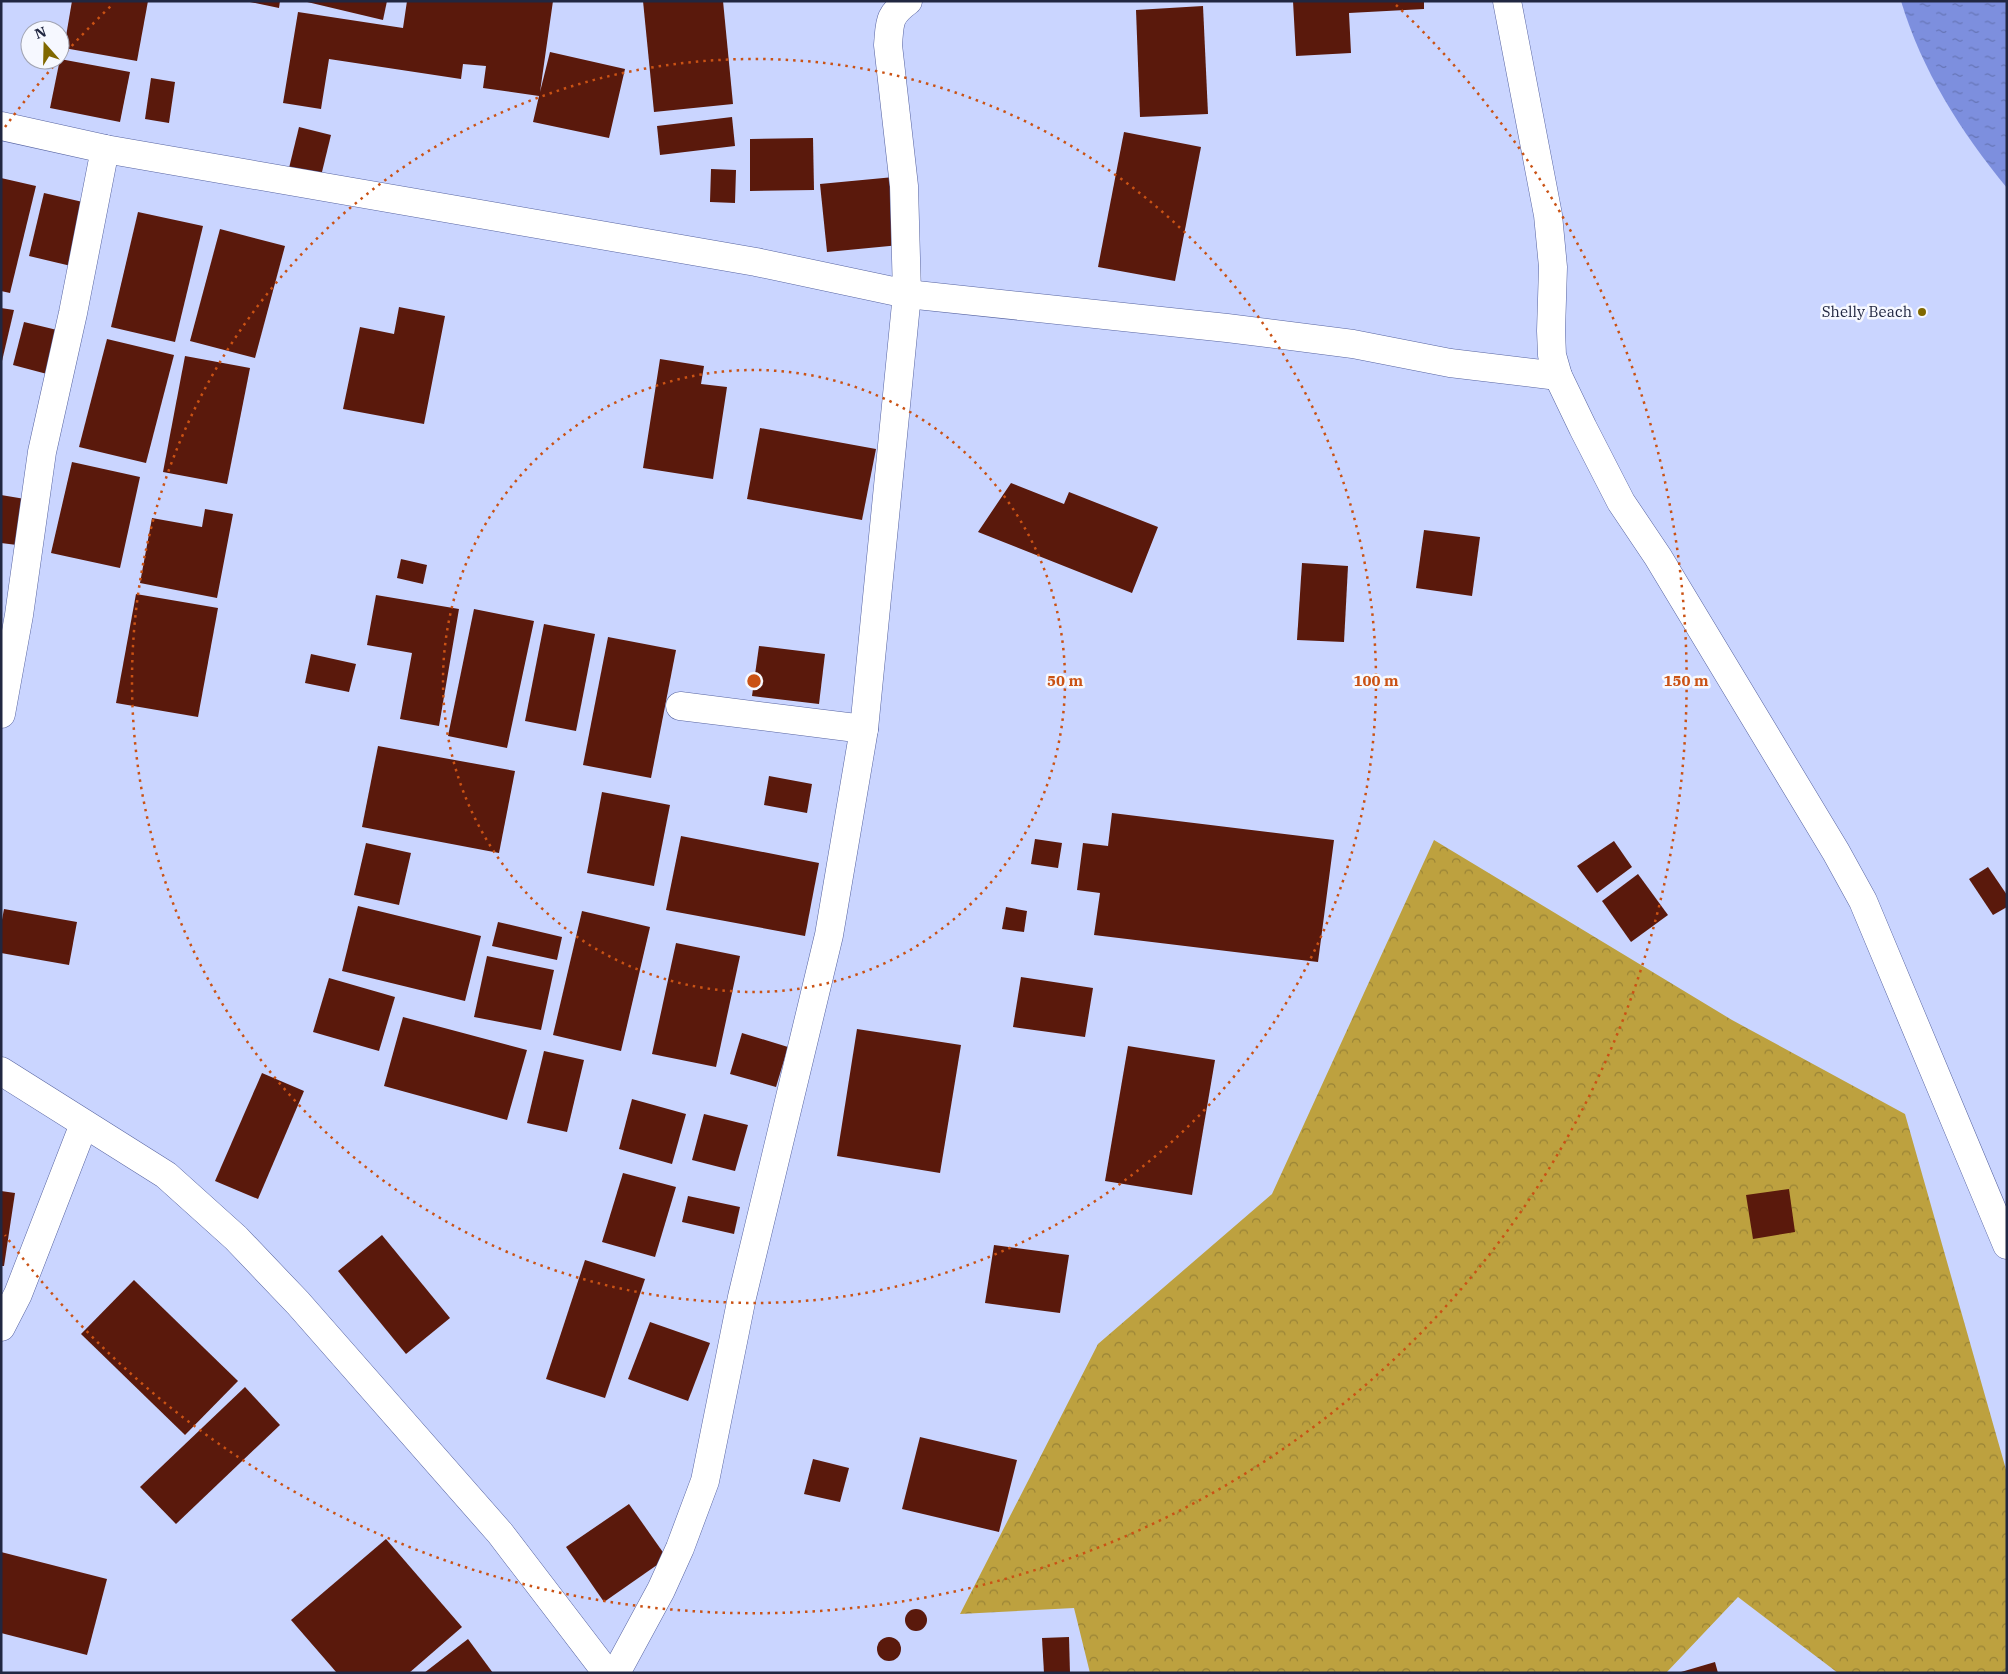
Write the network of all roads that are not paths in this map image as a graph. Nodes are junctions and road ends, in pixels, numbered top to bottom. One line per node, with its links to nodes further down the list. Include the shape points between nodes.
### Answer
1 (908, 1): 5 (street, via 895,11 888,45 904,186)
2 (1507, 1): 6 (street, via 1548,215 1553,267 1552,355)
3 (1, 126): 4 (street)
4 (105, 149): 5 (street, via 756,262); 8 (street, via 42,452)
5 (906, 294): 6 (street, via 1353,344 1450,363); 9 (street)
6 (1558, 376): 12 (street, via 1621,502 1663,565 1863,901)
7 (680, 706): 9 (street)
8 (1, 714)
9 (864, 729): 15 (street, via 829,935 742,1297 705,1482 680,1548)
10 (1, 1071): 11 (street)
11 (84, 1124): 13 (street, via 18,1294); 14 (street, via 166,1174 236,1238 298,1303 500,1533)
12 (2007, 1245)
13 (1, 1327)
14 (608, 1673)
15 (616, 1673)

